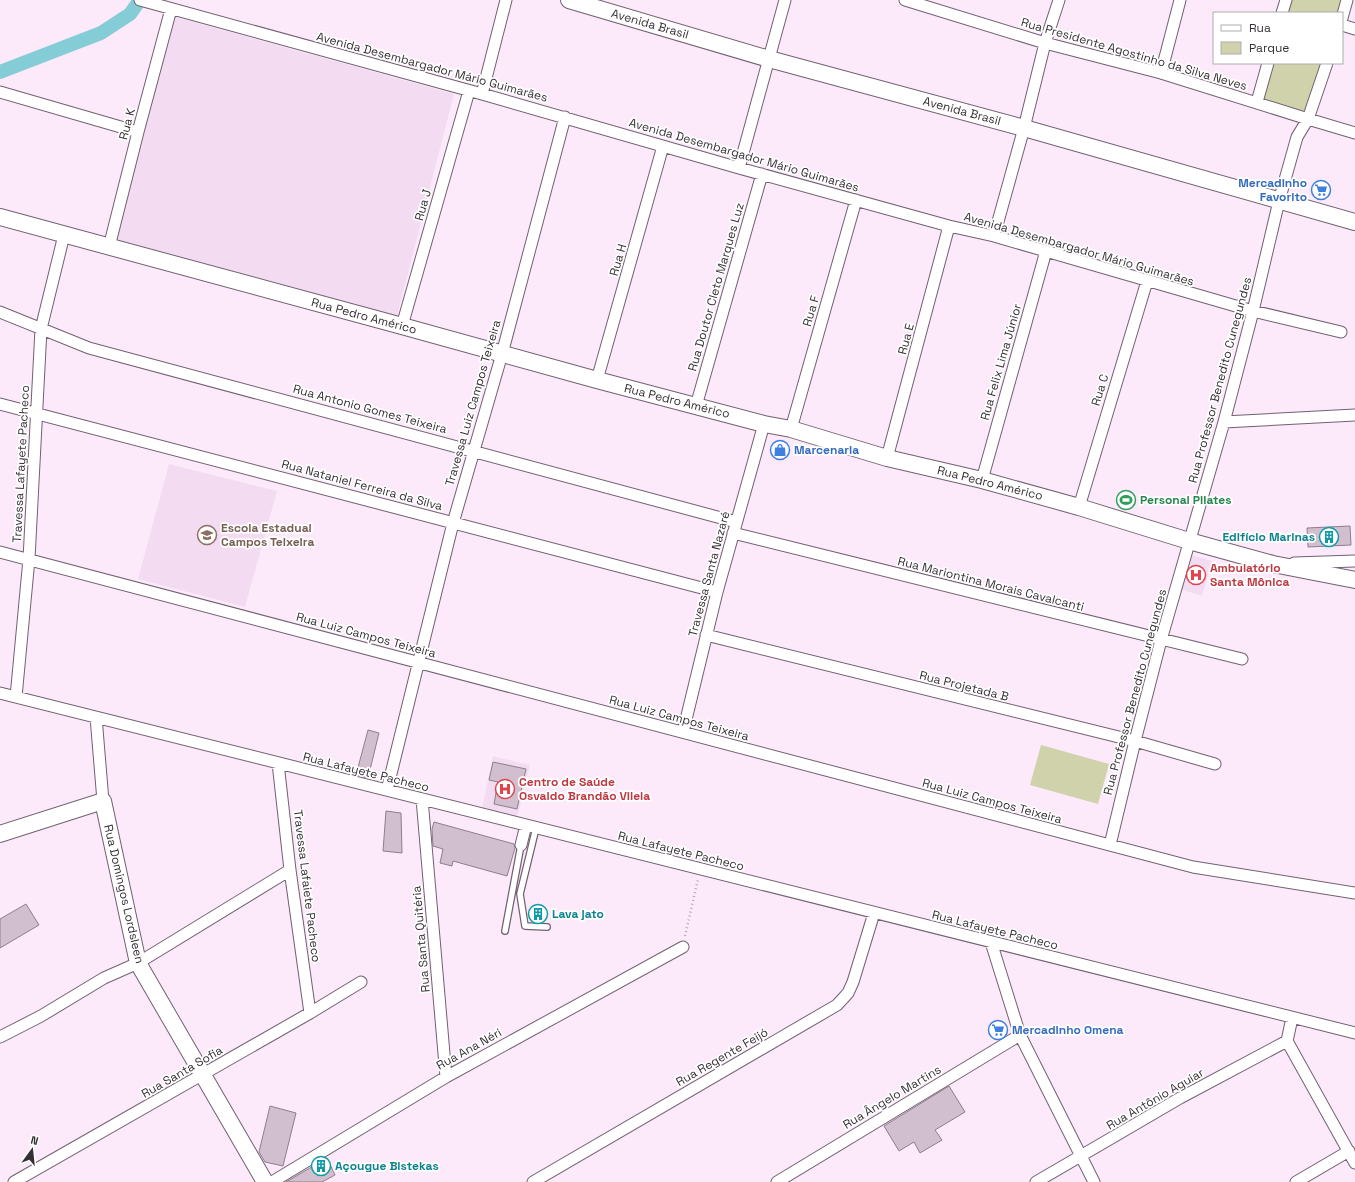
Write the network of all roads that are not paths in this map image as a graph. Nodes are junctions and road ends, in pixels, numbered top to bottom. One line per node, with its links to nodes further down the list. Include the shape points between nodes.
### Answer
1 (140, 0): 10 (street, Avenida Desembargador Mário Guimarães)
2 (506, 0): 22 (street)
3 (569, 0): 16 (street, Avenida Brasil)
4 (785, 0): 16 (street)
5 (906, 0): 15 (street, Rua Presidente Agostinho da Silva Neves)
6 (1059, 0): 15 (street)
7 (1180, 0): 19 (street)
8 (1286, 0): 11 (street)
9 (1347, 0): 12 (street)
10 (171, 9): 20 (street, Avenida Desembargador Mário Guimarães); 27 (street, Rua K)
11 (1282, 12)
12 (1343, 14)
13 (1343, 25): 14 (street)
14 (1355, 29)
15 (1045, 43): 19 (street, Rua Presidente Agostinho da Silva Neves); 26 (street)
16 (769, 59): 26 (street, Avenida Brasil); 30 (street)
17 (1268, 64): 23 (street)
18 (1327, 64): 25 (street, Rua Professor Benedito Cunegundes)
19 (1160, 73): 23 (street, Rua Presidente Agostinho da Silva Neves)
20 (469, 91): 22 (street, Avenida Desembargador Mário Guimarães); 44 (street, Rua J)
21 (0, 92): 27 (street)
22 (482, 94): 24 (street, Avenida Desembargador Mário Guimarães)
23 (1258, 102): 25 (street, Rua Presidente Agostinho da Silva Neves)
24 (565, 118): 29 (street, Avenida Desembargador Mário Guimarães); 47 (street, Travessa Luiz Campos Teixeira)
25 (1308, 119): 28 (street, Rua Presidente Agostinho da Silva Neves); 33 (street, Rua Professor Benedito Cunegundes, via 1297,137)
26 (1024, 128): 33 (street, Avenida Brasil); 38 (street)
27 (138, 132): 39 (street, Rua K)
28 (1355, 133)
29 (663, 146): 30 (street, Avenida Desembargador Mário Guimarães); 48 (street, Rua H)
30 (739, 168): 31 (street, Avenida Desembargador Mário Guimarães)
31 (762, 174): 32 (street, Avenida Desembargador Mário Guimarães); 50 (street, Rua Doutor Cleto Marques Luz)
32 (856, 200): 36 (street, Avenida Desembargador Mário Guimarães); 55 (street, Rua F)
33 (1279, 201): 35 (street, Avenida Brasil); 42 (street, Rua Professor Benedito Cunegundes)
34 (0, 217): 37 (street, Rua Pedro Américo)
35 (1355, 222)
36 (949, 226): 38 (street, Avenida Desembargador Mário Guimarães); 57 (street, Rua E)
37 (64, 235): 39 (street, Rua Pedro Américo); 45 (street, Travessa Lafayete Pacheco)
38 (994, 236): 40 (street, Avenida Desembargador Mário Guimarães)
39 (108, 247): 44 (street, Rua Pedro Américo)
40 (1046, 252): 41 (street, Avenida Desembargador Mário Guimarães); 58 (street, Rua Felix Lima Júnior)
41 (1147, 281): 42 (street, Avenida Desembargador Mário Guimarães); 59 (street, Rua C)
42 (1253, 311): 46 (street, Avenida Desembargador Mário Guimarães); 53 (street, Rua Professor Benedito Cunegundes)
43 (0, 312): 45 (street, Rua Antonio Gomes Teixeira)
44 (402, 326): 47 (street, Rua Pedro Américo)
45 (41, 329): 51 (street, Travessa Lafayete Pacheco); 56 (street, Rua Antonio Gomes Teixeira, via 89,348)
46 (1341, 332)
47 (502, 354): 48 (street, Rua Pedro Américo); 56 (street, Travessa Luiz Campos Teixeira)
48 (597, 380): 50 (street, Rua Pedro Américo)
49 (0, 404): 51 (street, Rua Nataniel Ferreira da Silva)
50 (696, 406): 54 (street, Rua Pedro Américo)
51 (37, 414): 61 (street, Rua Nataniel Ferreira da Silva); 65 (street, Travessa Lafayete Pacheco)
52 (1355, 415): 53 (street)
53 (1224, 422): 63 (street, Rua Professor Benedito Cunegundes)
54 (764, 424): 55 (street, Rua Pedro Américo); 60 (street, Travessa Santa Nazaré)
55 (791, 429): 57 (street, Rua Pedro Américo)
56 (473, 450): 60 (street, Rua Antonio Gomes Teixeira); 61 (street, Travessa Luiz Campos Teixeira)
57 (887, 458): 58 (street, Rua Pedro Américo)
58 (982, 480): 59 (street, Rua Pedro Américo)
59 (1079, 506): 63 (street, Rua Pedro Américo)
60 (736, 522): 62 (street, Travessa Santa Nazaré)
61 (453, 523): 69 (street, Rua Nataniel Ferreira da Silva); 73 (street, Travessa Luiz Campos Teixeira)
62 (733, 533): 69 (street, Travessa Santa Nazaré); 71 (street, Rua Mariontina Morais Cavalcanti)
63 (1189, 541): 67 (street, Rua Pedro Américo); 71 (street, Rua Professor Benedito Cunegundes)
64 (0, 552): 65 (street, Rua Luiz Campos Teixeira)
65 (29, 559): 73 (street, Rua Luiz Campos Teixeira); 75 (street, Travessa Lafayete Pacheco)
66 (1355, 561): 67 (street)
67 (1273, 564): 68 (street, Rua Pedro Américo)
68 (1355, 580)
69 (717, 592): 70 (street, Travessa Santa Nazaré)
70 (706, 636): 77 (street, Travessa Santa Nazaré); 78 (street, Rua Projetada B)
71 (1161, 640): 72 (street, Rua Mariontina Morais Cavalcanti); 78 (street, Rua Professor Benedito Cunegundes)
72 (1242, 659)
73 (419, 662): 77 (street, Rua Luiz Campos Teixeira); 81 (street, Travessa Luiz Campos Teixeira)
74 (0, 693): 75 (street, Rua Lafayete Pacheco)
75 (16, 697): 76 (street, Rua Lafayete Pacheco)
76 (96, 717): 79 (street, Rua Lafayete Pacheco); 83 (street, Rua Domingos Lordsleen)
77 (683, 732): 87 (street, Rua Luiz Campos Teixeira)
78 (1135, 741): 80 (street, Rua Projetada B); 87 (street, Rua Professor Benedito Cunegundes)
79 (278, 763): 81 (street, Rua Lafayete Pacheco); 88 (street, Travessa Lafaiete Pacheco)
80 (1215, 764)
81 (387, 790): 82 (street, Rua Lafayete Pacheco)
82 (422, 799): 84 (street, Rua Lafayete Pacheco); 104 (street, Rua Santa Quitéria)
83 (103, 801): 85 (street); 95 (street, Rua Domingos Lordsleen)
84 (531, 827): 86 (street); 90 (street, Rua Lafayete Pacheco); 91 (lane, via 520,894 525,926)
85 (0, 834)
86 (521, 845): 92 (lane)
87 (1110, 845): 89 (street, Rua Luiz Campos Teixeira, via 1193,867)
88 (290, 870): 95 (street); 97 (street, Travessa Lafaiete Pacheco)
89 (1355, 893)
90 (874, 913): 93 (street, Rua Lafayete Pacheco); 111 (street, Rua Regente Feijó, via 853,982 848,993 837,1005)
91 (547, 927)
92 (505, 931)
93 (991, 942): 98 (street, Rua Lafayete Pacheco); 100 (street)
94 (683, 946): 104 (street, Rua Ana Néri)
95 (138, 963): 101 (street, via 104,978); 103 (street, Rua Domingos Lordsleen)
96 (361, 982): 97 (street, Rua Santa Sofia)
97 (310, 1013): 103 (street, Rua Santa Sofia)
98 (1292, 1018): 99 (street, Rua Lafayete Pacheco); 102 (street)
99 (1355, 1033)
100 (1020, 1034): 106 (street); 112 (street, Rua Ângelo Martins)
101 (0, 1037)
102 (1287, 1041): 105 (street); 106 (street, Rua Antônio Aguiar, via 1180,1098)
103 (203, 1075): 108 (street, Rua Santa Sofia); 109 (street, Rua Domingos Lordsleen)
104 (446, 1077): 110 (street, Rua Ana Néri)
105 (1348, 1151): 107 (street); 115 (street)
106 (1081, 1156): 113 (street, Rua Antônio Aguiar); 114 (street)
107 (1355, 1163)
108 (14, 1182)
109 (265, 1182)
110 (272, 1182)
111 (534, 1182)
112 (777, 1182)
113 (1036, 1182)
114 (1094, 1182)
115 (1296, 1182)

